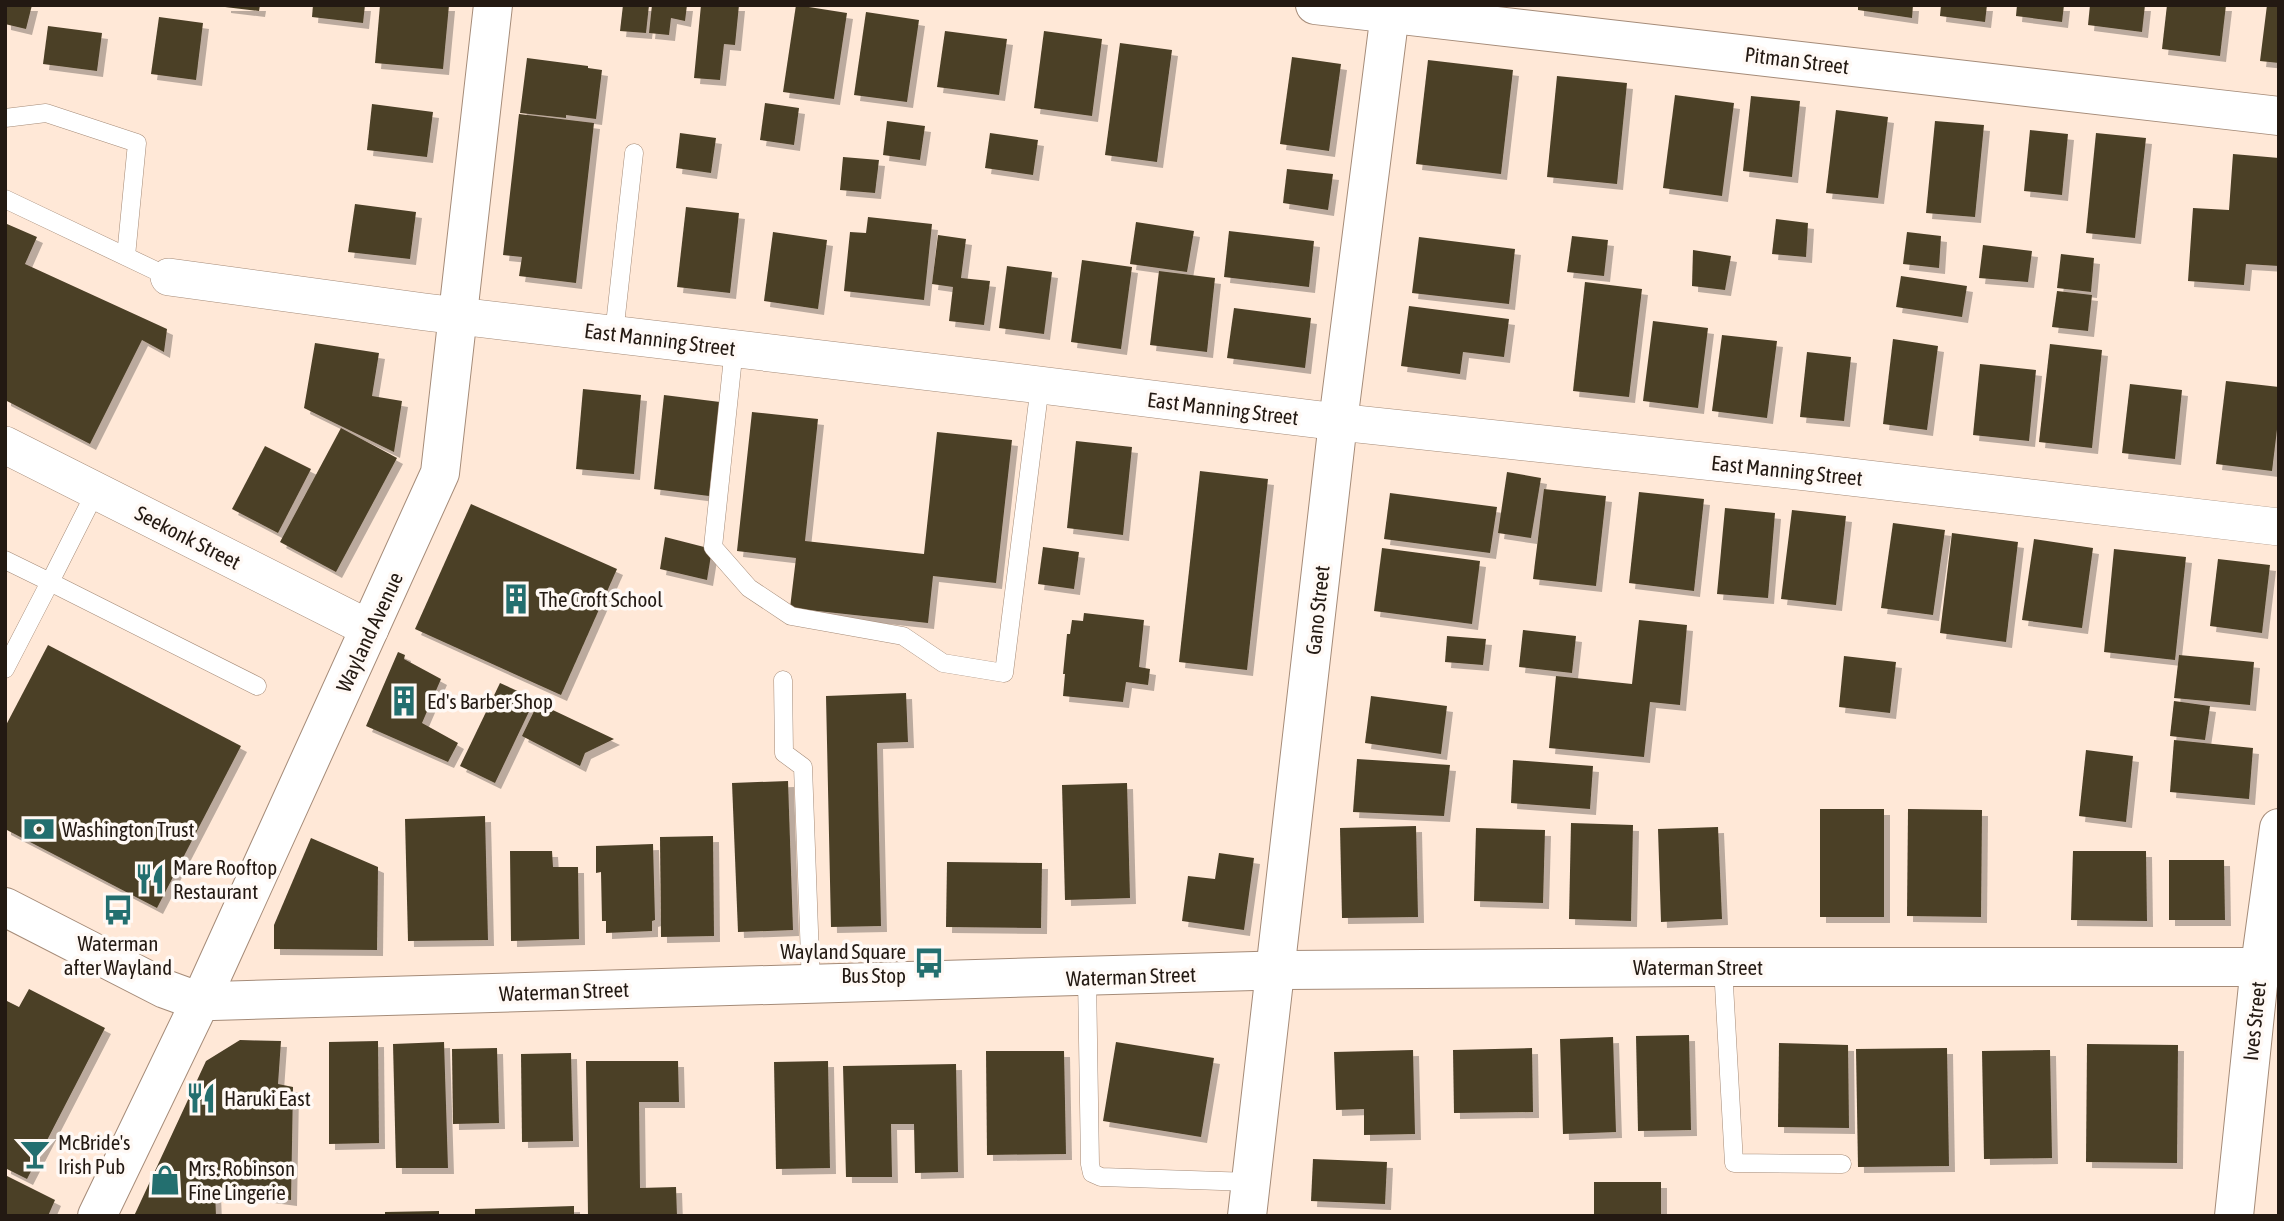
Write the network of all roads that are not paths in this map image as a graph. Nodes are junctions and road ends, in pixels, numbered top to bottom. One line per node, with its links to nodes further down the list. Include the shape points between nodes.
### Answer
1 (493, 5): 10 (main road, Wayland Avenue)
2 (1315, 5): 3 (main road, Pitman Street)
3 (1390, 10): 4 (main road, Pitman Street); 14 (main road, Gano Street)
4 (2279, 116)
5 (5, 118): 8 (lane, via 46,113 136,143)
6 (634, 153): 11 (lane)
7 (5, 199): 8 (lane)
8 (126, 256): 9 (lane)
9 (169, 277): 10 (street, East Manning Street)
10 (458, 316): 11 (street, East Manning Street); 20 (main road, Wayland Avenue, via 440,473)
11 (614, 334): 12 (street, East Manning Street)
12 (734, 348): 13 (street, East Manning Street); 13 (lane, via 713,547 749,588 791,616 902,636 943,663 1004,673)
13 (1040, 385): 14 (street, East Manning Street)
14 (1338, 422): 17 (street, East Manning Street); 28 (main road, Gano Street)
15 (5, 445): 16 (street, Seekonk Street)
16 (96, 491): 19 (lane); 20 (street, Seekonk Street)
17 (2279, 527)
18 (5, 560): 19 (lane)
19 (50, 582): 21 (lane); 23 (lane)
20 (370, 629): 31 (main road, Wayland Avenue)
21 (5, 669)
22 (783, 680): 30 (lane, via 785,753 803,768)
23 (257, 686)
24 (2279, 828): 27 (main road, Ives Street)
25 (5, 907): 31 (main road, Waterman Street, via 165,989)
26 (1723, 967): 27 (main road, Waterman Street); 28 (main road, Waterman Street); 32 (lane, via 1734,1163)
27 (2269, 967): 35 (main road, Ives Street)
28 (1276, 972): 29 (main road, Waterman Street); 33 (main road, Gano Street)
29 (1087, 977): 30 (main road, Waterman Street); 33 (lane, via 1092,1173)
30 (811, 985): 31 (main road, Waterman Street)
31 (201, 1000): 34 (main road, Wayland Avenue)
32 (1842, 1164)
33 (1249, 1199)
34 (97, 1216)
35 (2234, 1216)

